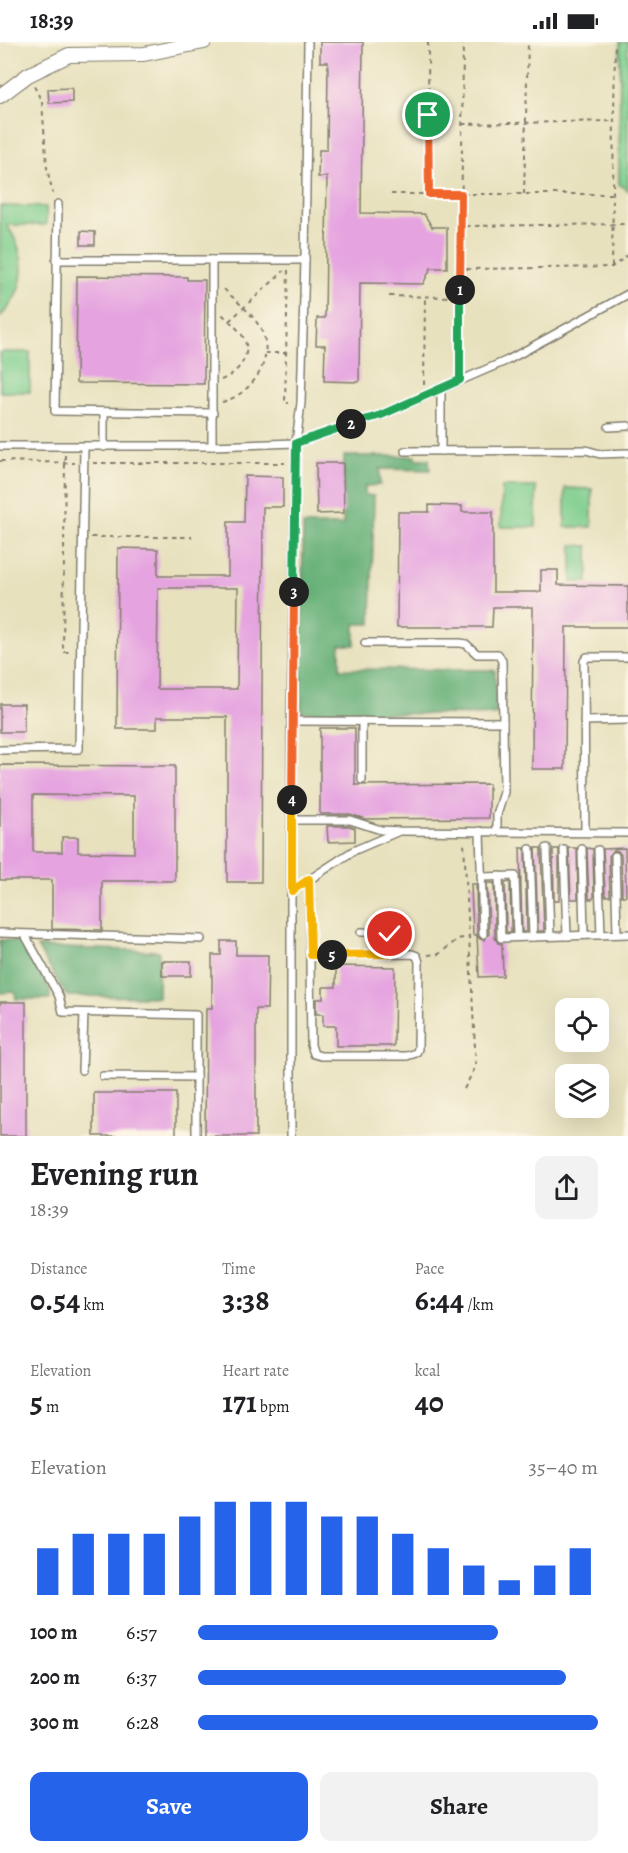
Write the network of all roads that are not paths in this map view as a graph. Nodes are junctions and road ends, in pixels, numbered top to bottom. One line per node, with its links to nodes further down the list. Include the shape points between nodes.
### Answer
1 (204, 42): 3 (street, via 150,53)
2 (308, 42): 8 (lane)
3 (133, 48): 4 (street, via 69,55 28,75)
4 (0, 96)
5 (58, 204): 6 (lane)
6 (56, 260): 7 (lane); 11 (lane, via 54,410)
7 (212, 260): 8 (lane); 12 (lane)
8 (305, 260): 15 (lane, via 301,403)
9 (628, 294): 10 (lane, via 508,360)
10 (441, 389): 15 (lane, via 381,415); 21 (lane)
11 (104, 413): 12 (lane); 19 (lane)
12 (213, 413): 17 (lane)
13 (628, 426): 14 (lane)
14 (609, 427)
15 (296, 443): 17 (lane); 26 (lane)
16 (0, 446): 18 (lane)
17 (212, 446): 19 (lane)
18 (84, 447): 19 (lane); 30 (lane, via 79,749)
19 (104, 447)
20 (405, 451): 21 (lane)
21 (441, 451): 22 (lane)
22 (628, 453)
23 (365, 643): 29 (lane, via 460,643 477,654 498,654 502,661)
24 (628, 657): 28 (lane, via 585,659)
25 (628, 720): 28 (lane)
26 (291, 721): 27 (lane); 32 (lane)
27 (362, 721): 29 (lane); 31 (lane)
28 (584, 721): 36 (lane)
29 (503, 722): 35 (lane, via 504,792)
30 (0, 750)
31 (362, 780)
32 (292, 820): 33 (lane, via 350,820); 47 (lane)
33 (399, 831): 34 (lane); 46 (lane, via 352,851)
34 (480, 831): 35 (lane); 45 (lane)
35 (497, 831): 36 (lane)
36 (585, 832): 37 (lane)
37 (628, 833)
38 (547, 848): 56 (lane)
39 (530, 849): 59 (lane)
40 (582, 849): 54 (lane)
41 (564, 850): 57 (lane)
42 (598, 850): 55 (lane)
43 (615, 856): 52 (lane)
44 (499, 876): 45 (lane); 58 (lane, via 515,876); 58 (lane, via 501,938)
45 (481, 877): 51 (lane)
46 (309, 879): 47 (lane); 62 (lane)
47 (292, 891): 68 (lane)
48 (361, 932): 61 (lane, via 389,933)
49 (0, 933): 50 (lane)
50 (25, 934): 60 (lane); 63 (lane, via 59,996 62,1010)
51 (483, 934)
52 (617, 934): 53 (lane); 55 (lane)
53 (628, 934)
54 (584, 935): 55 (lane); 57 (lane)
55 (601, 935)
56 (550, 936): 57 (lane); 59 (lane)
57 (567, 936)
58 (517, 937): 59 (lane)
59 (533, 937)
60 (201, 939)
61 (390, 954): 62 (lane); 62 (lane, via 412,954 419,962 418,1049 407,1056 314,1054)
62 (311, 955)
63 (84, 1013): 64 (lane); 66 (lane, via 194,1013)
64 (82, 1070)
65 (103, 1076): 66 (lane)
66 (196, 1077): 67 (lane)
67 (196, 1136)
68 (291, 1136)

